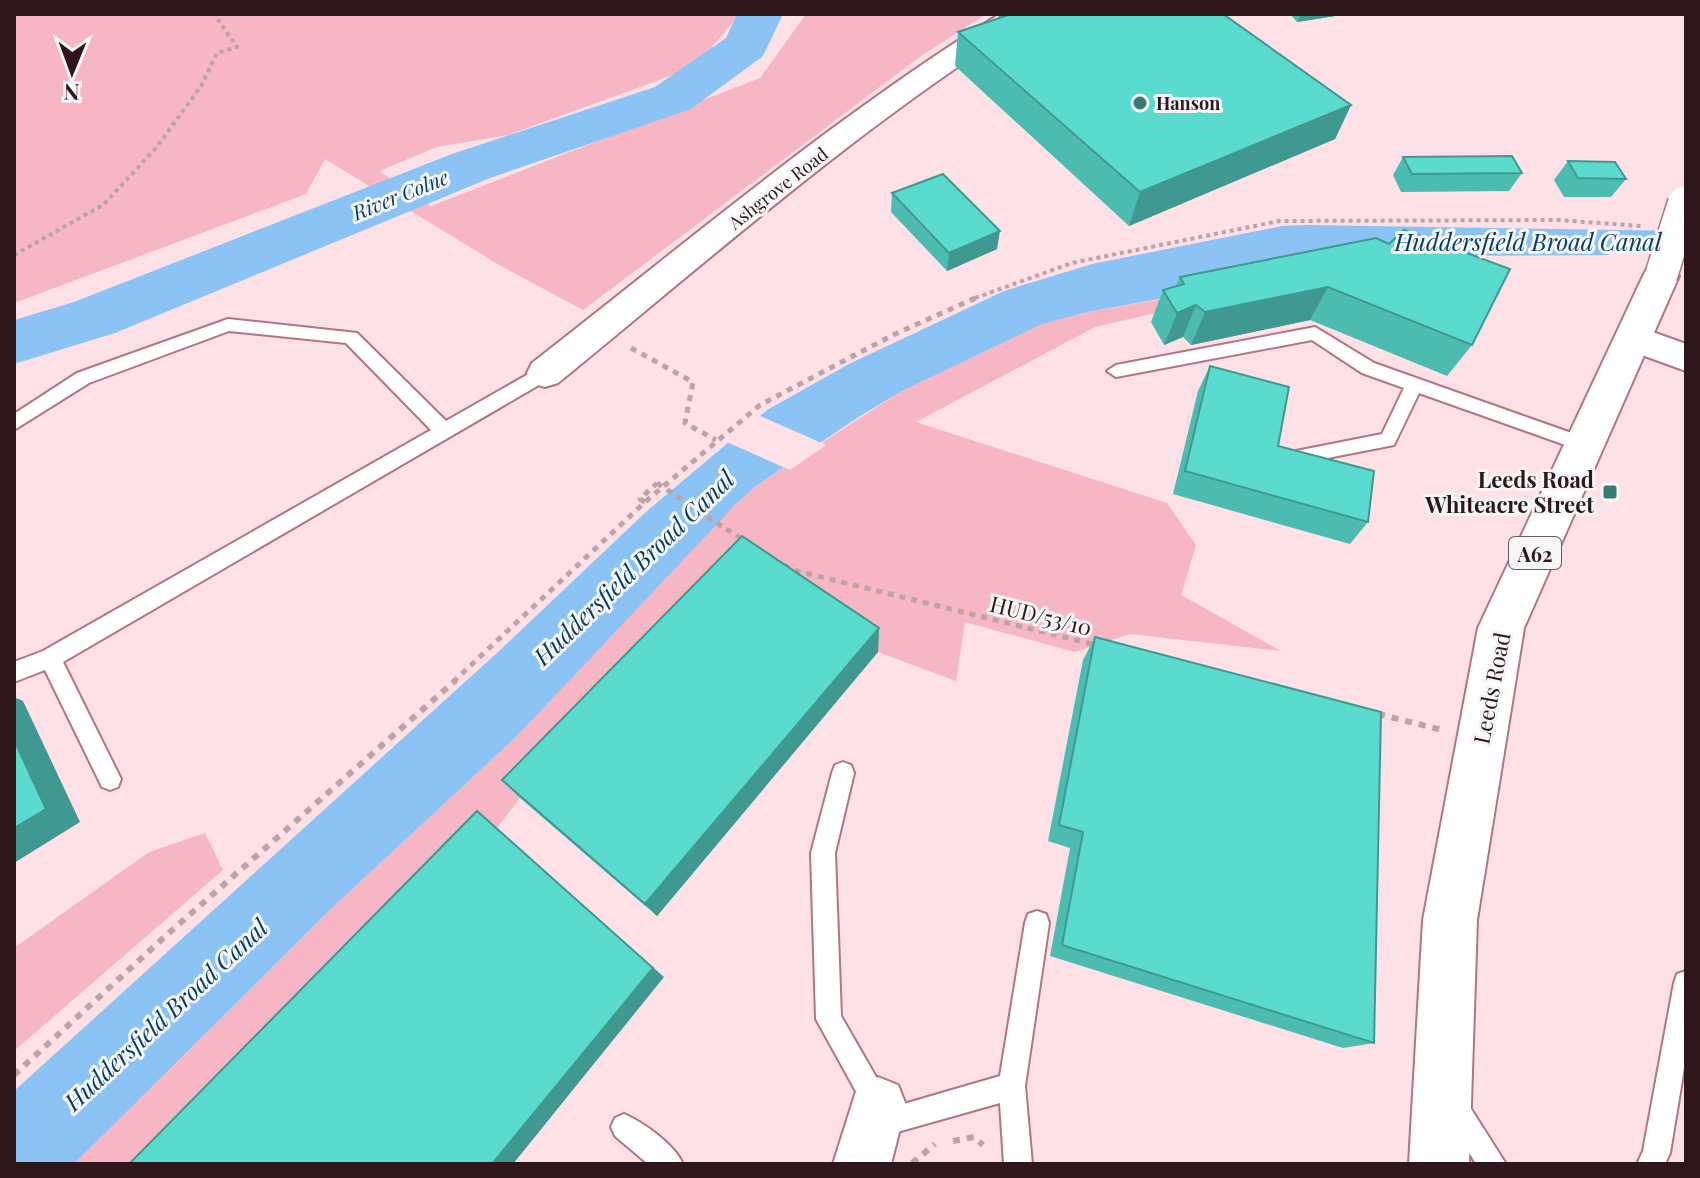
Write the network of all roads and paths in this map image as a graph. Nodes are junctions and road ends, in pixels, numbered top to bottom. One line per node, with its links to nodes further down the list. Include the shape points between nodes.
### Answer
1 (214, 14): 5 (path, via 237,47 217,53 201,86 156,148 103,205)
2 (1019, 14): 6 (street, Ashgrove Road, via 945,60)
3 (1685, 201): 7 (main road, Leeds Road / A62, bridge, via 1661,276)
4 (1645, 226): 14 (path, via 1558,220 1303,219 1072,263 975,297 893,335 760,405)
5 (14, 255)
6 (598, 329): 10 (street, Ashgrove Road); 14 (path, via 693,382 685,423)
7 (1633, 338): 8 (street); 15 (main road, Leeds Road / A62)
8 (1686, 358)
9 (1116, 371): 11 (lane, via 1315,333 1368,368)
10 (545, 373): 13 (lane)
11 (1415, 383): 15 (lane); 16 (lane, via 1388,440)
12 (14, 423): 13 (lane, via 83,378 228,325 351,337)
13 (444, 431): 21 (lane)
14 (716, 440): 17 (path)
15 (1585, 445): 32 (main road, Leeds Road / A62, via 1501,628 1450,920)
16 (1302, 456)
17 (645, 502): 18 (path, bridge, via 640,499 657,483); 29 (path, via 466,671)
18 (750, 544)
19 (782, 563): 20 (path, HUD/53/10, via 793,570)
20 (1099, 645)
21 (50, 658): 22 (lane); 26 (lane)
22 (14, 672)
23 (1375, 713): 24 (path)
24 (1451, 732)
25 (843, 773): 34 (lane, via 823,853 829,1019)
26 (110, 779)
27 (1037, 923): 31 (lane)
28 (1686, 983): 30 (lane)
29 (14, 1075)
30 (1677, 1078): 40 (lane)
31 (1012, 1086): 34 (lane); 37 (lane)
32 (1442, 1087): 38 (main road, Leeds Road / A62); 39 (lane)
33 (624, 1127): 36 (lane)
34 (881, 1140): 35 (path, via 934,1144 974,1137)
35 (993, 1154)
36 (669, 1164)
37 (1018, 1164)
38 (1439, 1164)
39 (1492, 1164)
40 (1651, 1164)

